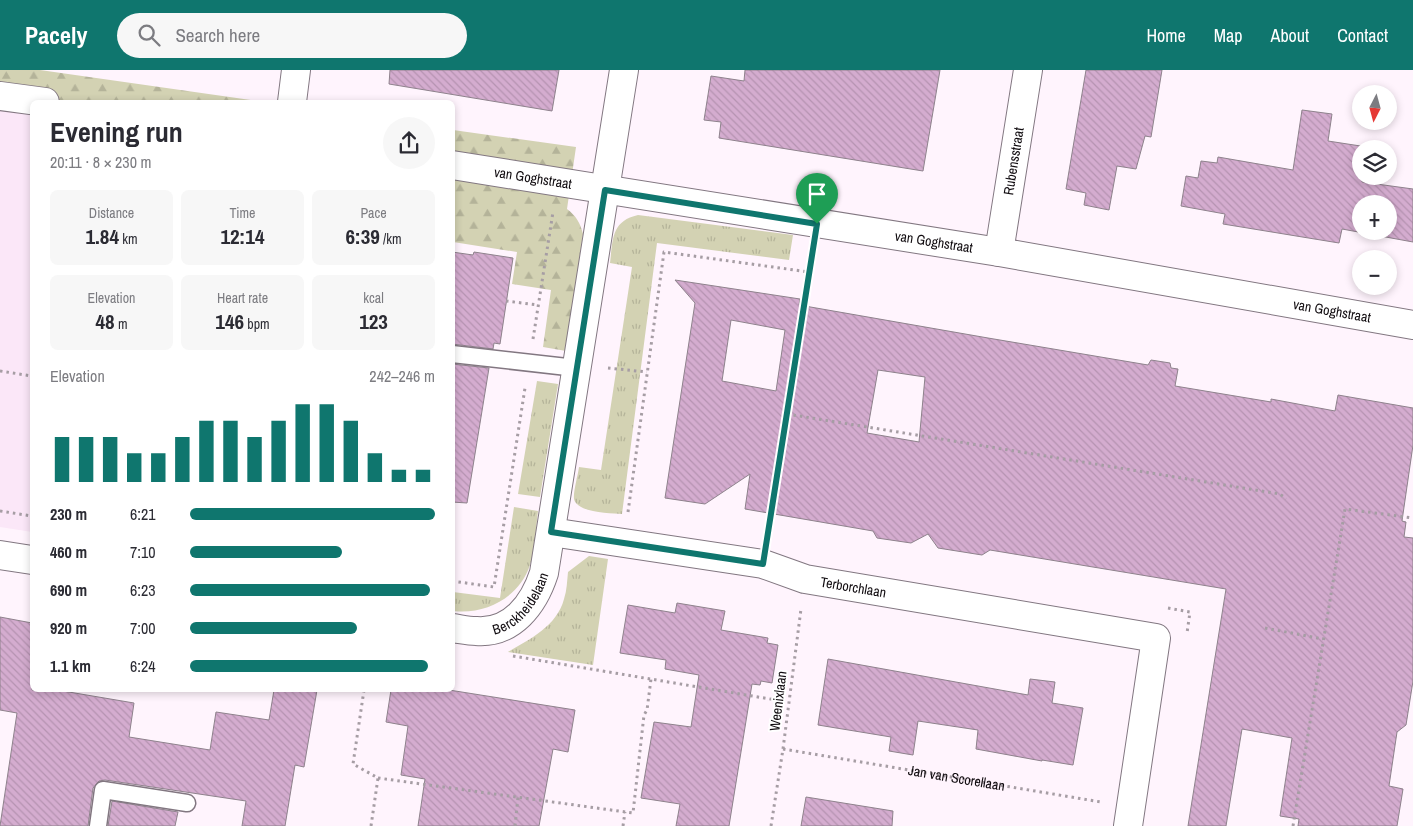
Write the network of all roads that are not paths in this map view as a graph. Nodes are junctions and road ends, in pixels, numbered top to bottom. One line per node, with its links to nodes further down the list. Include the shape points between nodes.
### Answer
1 (296, 70): 6 (street)
2 (624, 70): 8 (street, Berckheidelaan)
3 (1028, 70): 9 (street, Rubensstraat)
4 (0, 96): 5 (street)
5 (30, 100)
6 (292, 100)
7 (455, 165): 8 (street, van Goghstraat)
8 (605, 190): 9 (street, van Goghstraat); 12 (street, Berckheidelaan)
9 (999, 252): 10 (street, van Goghstraat)
10 (1413, 325)
11 (455, 354): 12 (lane)
12 (576, 368): 13 (street, Berckheidelaan)
13 (551, 532): 16 (street, Berckheidelaan, via 544,573 527,608 513,621 490,630); 18 (street, Terborchlaan, via 763,564 806,579 1156,638)
14 (0, 555): 15 (street)
15 (30, 560)
16 (455, 628)
17 (187, 803): 19 (lane, via 103,790)
18 (1130, 816)
19 (98, 826)

